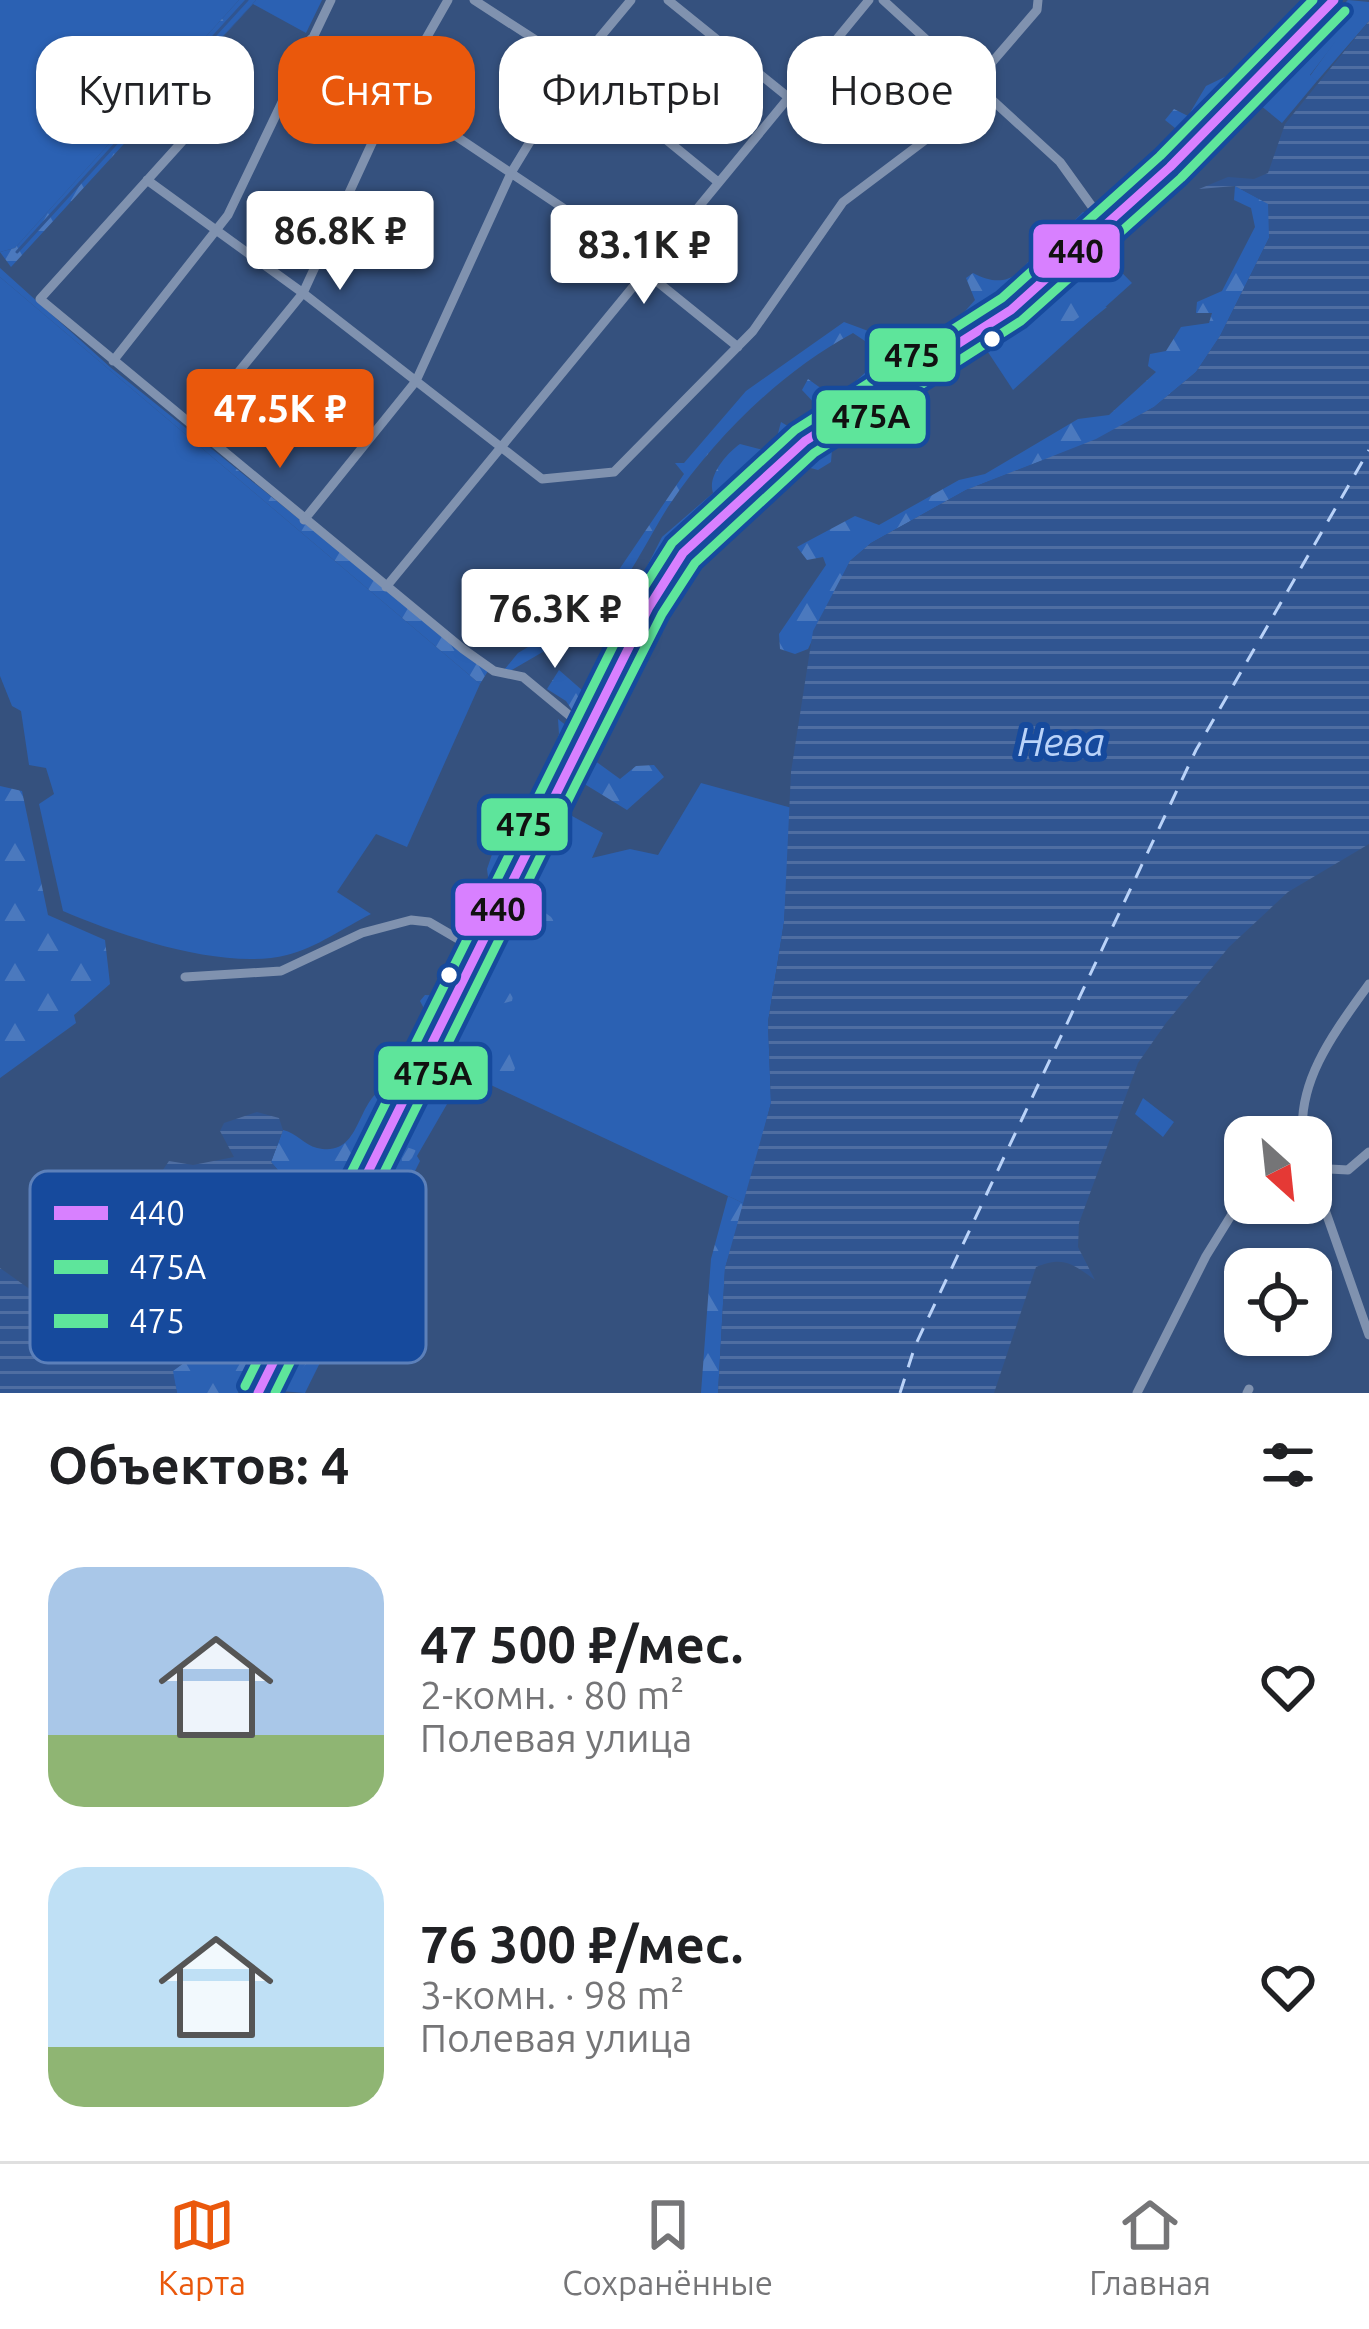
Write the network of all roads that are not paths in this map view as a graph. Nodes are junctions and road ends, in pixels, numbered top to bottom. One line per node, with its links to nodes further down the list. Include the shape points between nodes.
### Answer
1 (331, 0): 10 (street)
2 (448, 0): 11 (street)
3 (474, 0): 12 (street)
4 (632, 0): 13 (street)
5 (668, 0): 17 (street)
6 (869, 0): 14 (street)
7 (884, 0): 15 (street)
8 (1038, 0): 16 (street)
9 (1334, 0): 31 (main road)
10 (313, 36)
11 (427, 36)
12 (529, 36)
13 (601, 36)
14 (839, 36)
15 (923, 36)
16 (996, 59)
17 (787, 96)
18 (787, 98): 29 (street)
19 (996, 103): 31 (street, via 1060,162)
20 (278, 106): 32 (street)
21 (180, 144): 28 (street)
22 (372, 144): 30 (street)
23 (469, 144): 27 (street)
24 (528, 144): 27 (street)
25 (671, 144): 29 (street)
26 (920, 144): 36 (street, via 843,202)
27 (511, 173): 34 (street); 38 (street)
28 (147, 180): 32 (street); 37 (street, via 40,299)
29 (718, 182): 34 (street)
30 (346, 200): 33 (street); 35 (street)
31 (1106, 226): 43 (main road, via 987,327 805,441 702,532 664,581)
32 (216, 231): 35 (street); 37 (street)
33 (414, 248)
34 (645, 271): 36 (street); 40 (street)
35 (303, 292): 38 (street); 39 (street)
36 (738, 347): 40 (street, via 614,472 542,479)
37 (113, 362): 39 (street)
38 (416, 381): 40 (street); 41 (street)
39 (192, 429): 41 (street)
40 (499, 448): 42 (street)
41 (304, 520): 42 (street)
42 (386, 587): 43 (street, via 494,671 523,676 553,697)
43 (587, 730): 44 (main road)
44 (477, 950): 45 (street, via 411,920 280,971); 49 (main road)
45 (185, 977)
46 (1369, 984): 47 (street, via 1308,1085)
47 (1301, 1116)
48 (1369, 1152): 50 (street)
49 (368, 1171)
50 (1332, 1171)
51 (1226, 1224): 56 (street)
52 (1330, 1224): 53 (street)
53 (1369, 1335)
54 (273, 1363): 55 (main road)
55 (258, 1393)
56 (1137, 1393)

